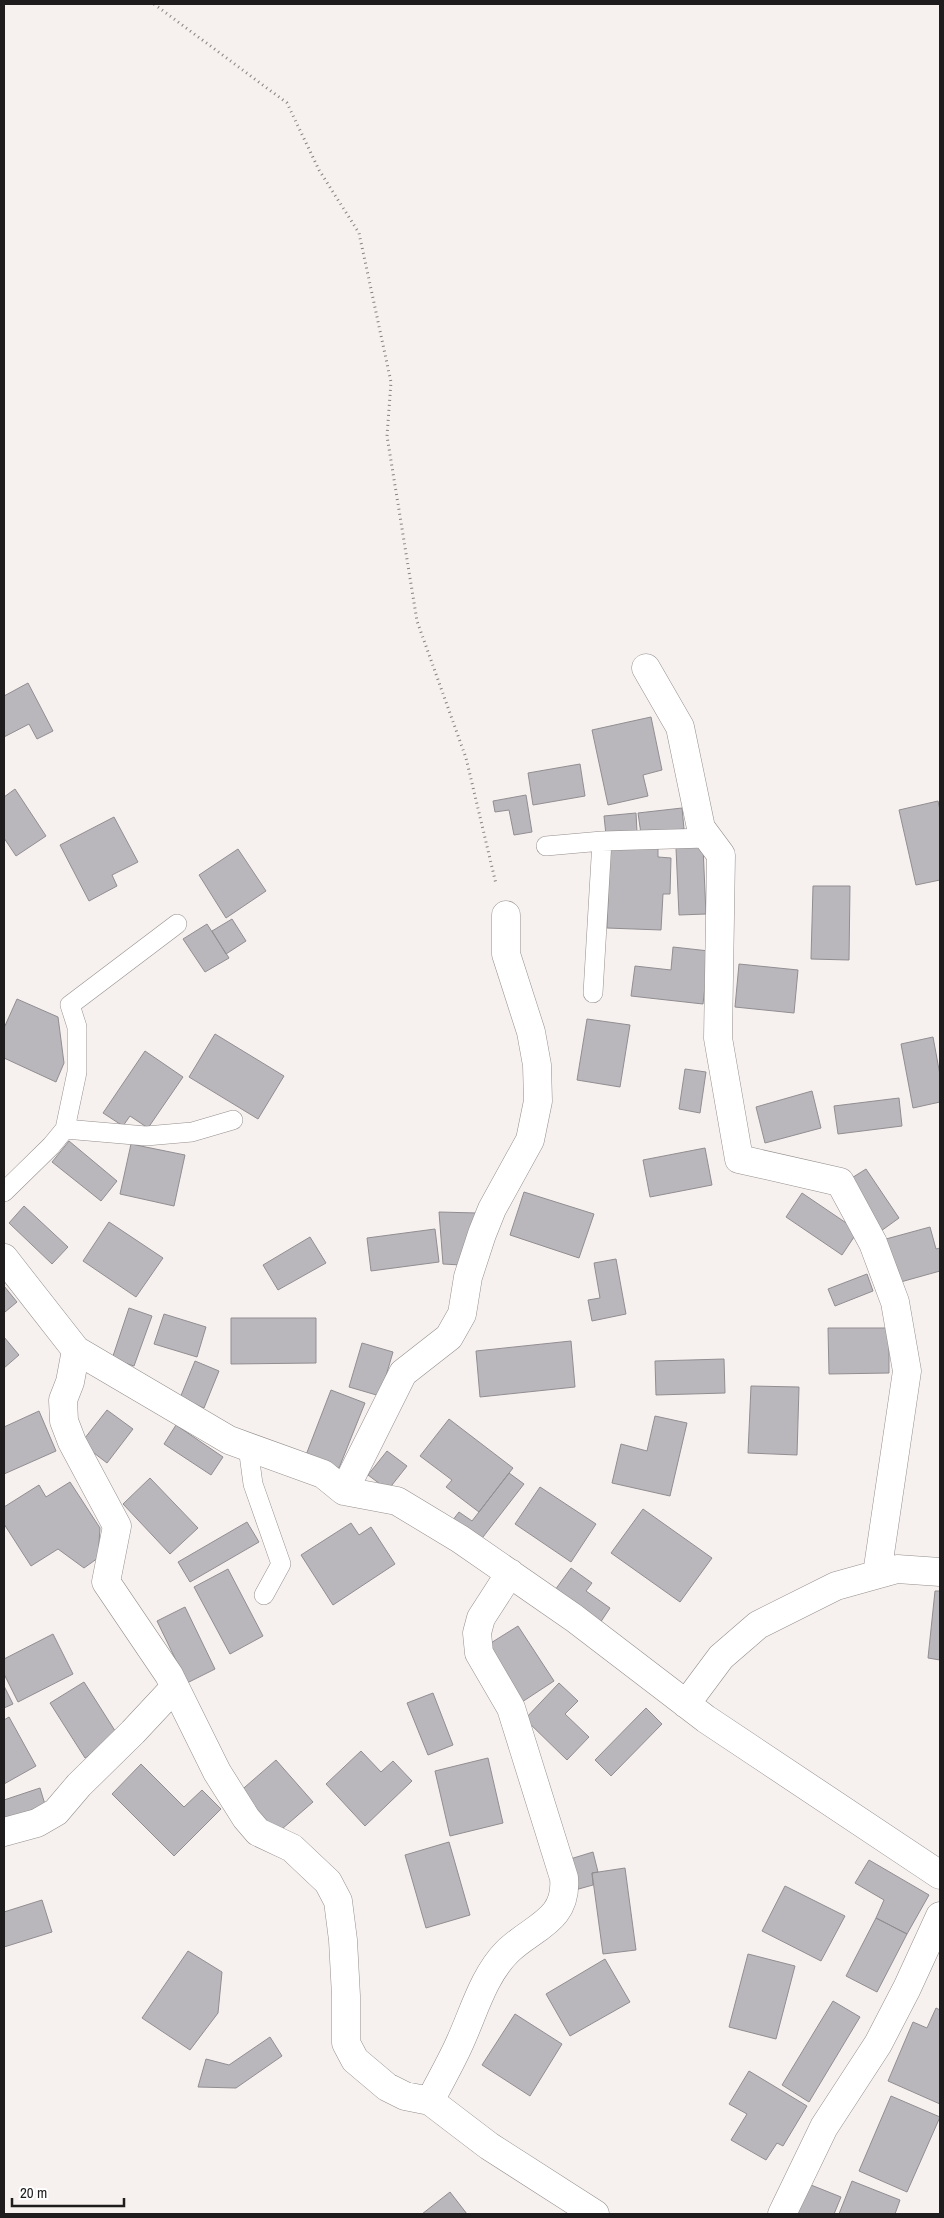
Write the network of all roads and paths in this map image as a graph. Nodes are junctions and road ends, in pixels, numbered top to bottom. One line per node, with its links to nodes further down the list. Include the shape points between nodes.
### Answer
1 (154, 4): 6 (path, via 287,103 319,170 359,233 391,382 387,436 417,621 466,758 495,883)
2 (646, 668): 3 (street, via 680,727 701,828)
3 (707, 838): 4 (lane); 18 (street, via 721,855 718,1038 739,1159 840,1182 873,1243 895,1302 907,1371)
4 (602, 841): 5 (lane); 8 (lane)
5 (546, 846)
6 (506, 915): 15 (street, via 506,954 531,1032 537,1065 538,1101 530,1140 492,1209 468,1277 462,1314 450,1337 403,1373)
7 (177, 924): 10 (lane, via 70,1005 77,1027 77,1072)
8 (593, 993)
9 (232, 1120): 10 (lane, via 192,1132 146,1136)
10 (65, 1129): 11 (lane)
11 (4, 1192)
12 (4, 1258): 13 (street)
13 (76, 1350): 14 (street, via 229,1440); 20 (street, via 63,1400 64,1421 117,1526 106,1582)
14 (248, 1447): 15 (street, via 323,1474); 19 (lane, via 253,1484 281,1564)
15 (344, 1491): 17 (street, via 397,1500)
16 (940, 1572): 18 (street, via 897,1568)
17 (510, 1573): 21 (street); 25 (street, via 481,1618 477,1633 479,1653 511,1708 566,1892 554,1916 507,1952 496,1965)
18 (877, 1574): 21 (street, via 836,1586 758,1624 721,1657)
19 (264, 1595)
20 (175, 1687): 22 (street, via 56,1812 37,1824); 25 (street, via 217,1772 246,1818 258,1832 292,1848 310,1864 328,1882 338,1902 343,1940 346,2043 355,2060 405,2096)
21 (686, 1704): 23 (street)
22 (4, 1832)
23 (940, 1875)
24 (940, 1916): 27 (street, via 878,2044 824,2127)
25 (430, 2101): 26 (street, via 490,2146)
26 (595, 2214)
27 (782, 2214)

